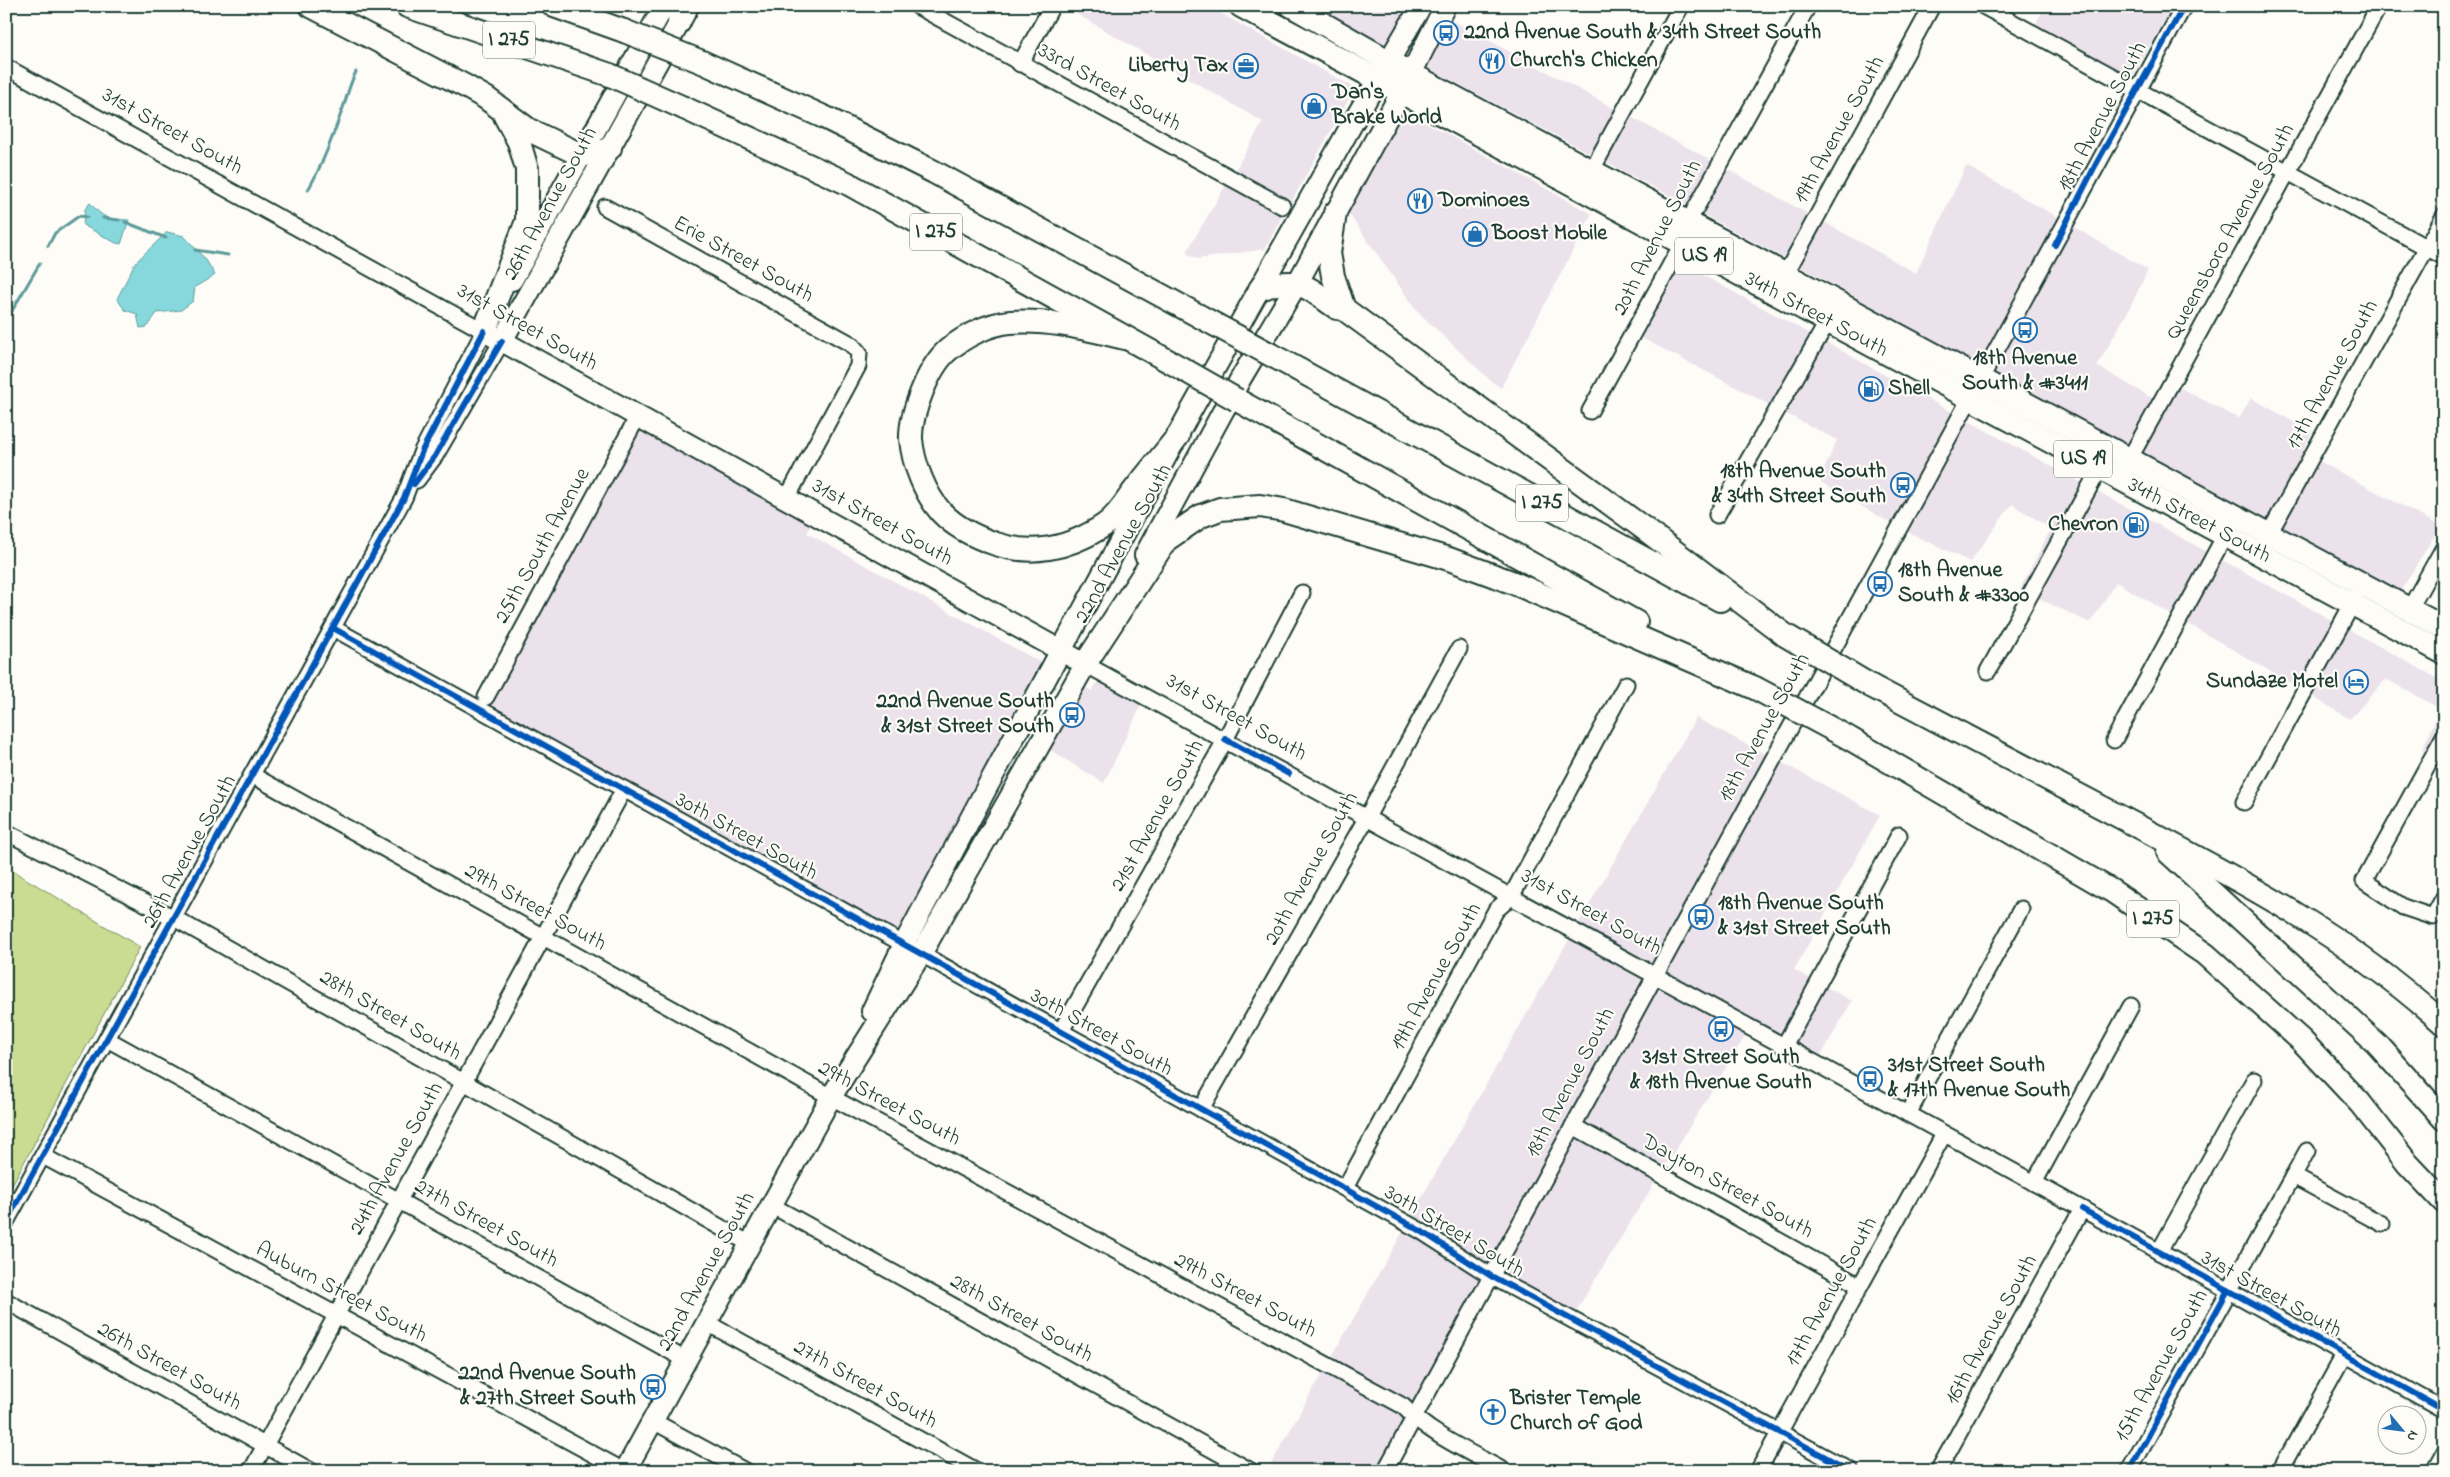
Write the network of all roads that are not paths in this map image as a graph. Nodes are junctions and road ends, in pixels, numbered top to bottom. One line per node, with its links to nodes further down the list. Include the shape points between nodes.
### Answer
1 (312, 6): 25 (highway)
2 (407, 6): 43 (highway, I 275, bridge, via 610,75 684,108 846,184)
3 (554, 6): 59 (highway, I 275, bridge, via 702,62 826,118 934,172)
4 (664, 6): 27 (main road, 26th Avenue South)
5 (917, 6): 19 (street, 33rd Street South)
6 (1052, 6): 19 (street)
7 (1241, 6): 22 (highway, 34th Street South / US 19)
8 (1292, 6): 18 (highway, 34th Street South / US 19)
9 (1421, 6): 18 (main road, 22nd Avenue South)
10 (1445, 6): 21 (main road, 22nd Avenue South)
11 (1681, 6): 29 (street)
12 (1808, 6): 34 (street, 20th Avenue South)
13 (1932, 6): 37 (street, 19th Avenue South)
14 (1983, 6): 23 (street)
15 (2184, 6): 23 (street, 18th Avenue South)
16 (2380, 6): 28 (street, Queensboro Avenue South)
17 (683, 12): 26 (main road, 26th Avenue South)
18 (1389, 60): 21 (highway, 34th Street South / US 19); 22 (main road, 22nd Avenue South)
19 (1020, 64): 30 (street, 33rd Street South)
20 (6, 67): 42 (street, 31st Street South)
21 (1411, 74): 24 (main road, 22nd Avenue South); 29 (highway, 34th Street South / US 19)
22 (1377, 81): 24 (highway, 34th Street South / US 19); 39 (main road, 22nd Avenue South)
23 (2137, 90): 28 (street); 44 (street, 18th Avenue South)
24 (1400, 93): 29 (highway, 34th Street South / US 19); 32 (main road, 22nd Avenue South)
25 (486, 98): 27 (highway, via 529,130); 42 (highway, via 506,118 519,142 527,169 528,191 527,221)
26 (610, 148): 27 (highway, via 598,154); 42 (main road, 26th Avenue South)
27 (581, 155): 42 (main road, 26th Avenue South)
28 (2289, 172): 35 (street); 48 (street, Queensboro Avenue South)
29 (1587, 180): 34 (highway, 34th Street South / US 19)
30 (1282, 206)
31 (605, 207): 49 (street, Erie Street South, via 851,344 859,353 858,366)
32 (1335, 213): 38 (main road, 22nd Avenue South); 40 (highway, via 1329,253)
33 (2444, 216): 35 (street, 17th Avenue South)
34 (1685, 233): 37 (highway, 34th Street South / US 19); 41 (highway, 34th Street South / US 19); 45 (street, 20th Avenue South)
35 (2427, 248): 36 (street); 52 (street, 17th Avenue South)
36 (2444, 257)
37 (1785, 275): 41 (highway, 34th Street South / US 19)
38 (1298, 282): 39 (highway, via 1278,283); 40 (highway, via 1337,308); 63 (main road, 22nd Avenue South, via 1241,378)
39 (1260, 289): 47 (main road, 22nd Avenue South)
40 (1344, 309): 59 (highway)
41 (1833, 312): 44 (highway, 34th Street South / US 19); 50 (street)
42 (493, 336): 46 (main road, 31st Street South); 57 (street, 26th Avenue South, via 422,452 404,498)
43 (1125, 338): 47 (highway, via 1057,322 1008,322 982,330 946,351 922,392 911,438 931,499 960,528 982,539 1014,550 1036,551 1059,546 1101,528 1117,514); 66 (highway, I 275, bridge)
44 (1976, 389): 48 (highway, 34th Street South / US 19); 84 (street, 18th Avenue South)
45 (1590, 411)
46 (638, 416): 49 (main road, 31st Street South); 67 (street, 25th South Avenue)
47 (1178, 436): 61 (main road, 22nd Avenue South)
48 (2115, 463): 51 (highway, 34th Street South / US 19); 64 (street, Queensboro Avenue South)
49 (787, 498): 61 (main road, 31st Street South)
50 (1717, 515)
51 (2231, 526): 52 (highway, 34th Street South / US 19); 70 (street)
52 (2264, 544): 55 (highway, 34th Street South / US 19)
53 (2444, 546): 56 (street)
54 (1302, 593): 69 (street, 21st Avenue South)
55 (2357, 594): 56 (highway, 34th Street South / US 19); 62 (highway, 34th Street South / US 19); 73 (street)
56 (2409, 610): 58 (highway, 34th Street South / US 19)
57 (333, 628): 71 (street, 26th Avenue South); 72 (street, 30th Street South)
58 (2444, 628)
59 (1785, 635): 75 (highway, I 275, bridge, via 1871,686)
60 (1459, 648): 74 (street, 20th Avenue South)
61 (1062, 651): 63 (main road, 31st Street South); 83 (main road, 22nd Avenue South, via 986,789)
62 (2444, 653)
63 (1085, 664): 66 (highway, via 1166,540 1201,516 1229,508 1260,506 1449,559 1550,598); 69 (street, 31st Street South); 83 (main road, 22nd Avenue South)
64 (1988, 670)
65 (1626, 684): 78 (street, 19th Avenue South)
66 (1755, 688): 100 (highway, I 275, bridge, via 1847,737 2112,891 2205,954 2302,1041 2360,1103)
67 (486, 697)
68 (2444, 736): 79 (street, via 2364,881 2403,906 2433,917)
69 (1225, 739): 74 (street, 31st Street South); 87 (street, 21st Avenue South)
70 (2114, 740)
71 (252, 775): 81 (street, 26th Avenue South); 82 (street, 29th Street South)
72 (624, 789): 82 (street, 24th Avenue South); 83 (street, 30th Street South)
73 (2244, 802)
74 (1366, 817): 78 (street, 31st Street South); 93 (street, 20th Avenue South)
75 (2144, 829): 86 (highway, I 275, via 2315,924 2364,958); 95 (highway, via 2377,1044)
76 (6, 832): 81 (street, 28th Street South)
77 (1899, 835): 89 (street)
78 (1511, 897): 84 (street, 31st Street South); 103 (street, 19th Avenue South, via 1496,910)
79 (2444, 897)
80 (2021, 909): 94 (street)
81 (174, 918): 88 (street, 26th Avenue South); 91 (street, 28th Street South)
82 (543, 937): 91 (street, 24th Avenue South); 92 (street, 29th Street South)
83 (912, 949): 87 (street, 30th Street South); 92 (main road, 22nd Avenue South)
84 (1654, 975): 89 (street, 31st Street South); 96 (street, 18th Avenue South)
85 (2131, 1006): 102 (street)
86 (2444, 1024)
87 (1061, 1031): 93 (street, 30th Street South)
88 (107, 1038): 99 (street, 26th Avenue South); 104 (street, 27th Street South)
89 (1784, 1046): 94 (street, 31st Street South)
90 (2254, 1080): 112 (street)
91 (464, 1082): 104 (street, 24th Avenue South); 111 (street, 28th Street South)
92 (831, 1097): 106 (main road, 22nd Avenue South); 122 (street, 29th Street South, via 1403,1406)
93 (1201, 1109): 103 (street, 30th Street South)
94 (1908, 1114): 97 (street, 31st Street South)
95 (2444, 1119)
96 (1572, 1126): 113 (street, 18th Avenue South); 114 (street, Dayton Street South)
97 (1944, 1134): 102 (street, 31st Street South); 114 (street, 17th Avenue South)
98 (2307, 1151): 101 (street, 15th Avenue South)
99 (43, 1156): 109 (street, 26th Avenue South); 117 (street, Auburn Street South)
100 (2408, 1164): 105 (highway); 108 (highway, I 275)
101 (2293, 1176): 110 (street); 115 (street, 15th Avenue South)
102 (2034, 1182): 107 (street, 31st Street South)
103 (1345, 1188): 113 (street, 30th Street South)
104 (399, 1199): 117 (street, 24th Avenue South); 120 (street, 27th Street South)
105 (2444, 1202)
106 (771, 1205): 111 (main road, 22nd Avenue South); 133 (street, 28th Street South)
107 (2082, 1209): 112 (street, 31st Street South); 138 (street, 16th Avenue South)
108 (2444, 1220)
109 (6, 1222)
110 (2382, 1224)
111 (750, 1244): 118 (main road, 22nd Avenue South)
112 (2159, 1252): 115 (street, 31st Street South)
113 (1491, 1276): 122 (street, 18th Avenue South); 124 (street, 30th Street South)
114 (1860, 1286): 124 (street, 17th Avenue South)
115 (2228, 1290): 119 (street, 31st Street South); 139 (street, 15th Avenue South)
116 (6, 1301): 125 (street, 26th Street South)
117 (336, 1314): 125 (street, 24th Avenue South); 129 (street, Auburn Street South, via 615,1466)
118 (707, 1323): 120 (main road, 22nd Avenue South); 132 (street, 27th Street South)
119 (2344, 1355): 121 (street, 31st Street South); 140 (street)
120 (686, 1360): 123 (main road, 22nd Avenue South)
121 (2444, 1410)
122 (1414, 1418): 134 (street, 18th Avenue South); 135 (street, 29th Street South)
123 (653, 1420): 130 (main road, 22nd Avenue South); 131 (street)
124 (1779, 1432): 136 (street, 17th Avenue South); 137 (street, 30th Street South)
125 (265, 1445): 127 (street, 24th Avenue South); 128 (street, 26th Street South)
126 (2444, 1451): 141 (street)
127 (251, 1471)
128 (311, 1471)
129 (614, 1471)
130 (625, 1471)
131 (745, 1471)
132 (977, 1471)
133 (1251, 1471)
134 (1385, 1471)
135 (1504, 1471)
136 (1758, 1471)
137 (1851, 1471)
138 (1938, 1471)
139 (2129, 1471)
140 (2280, 1471)
141 (2433, 1471)

